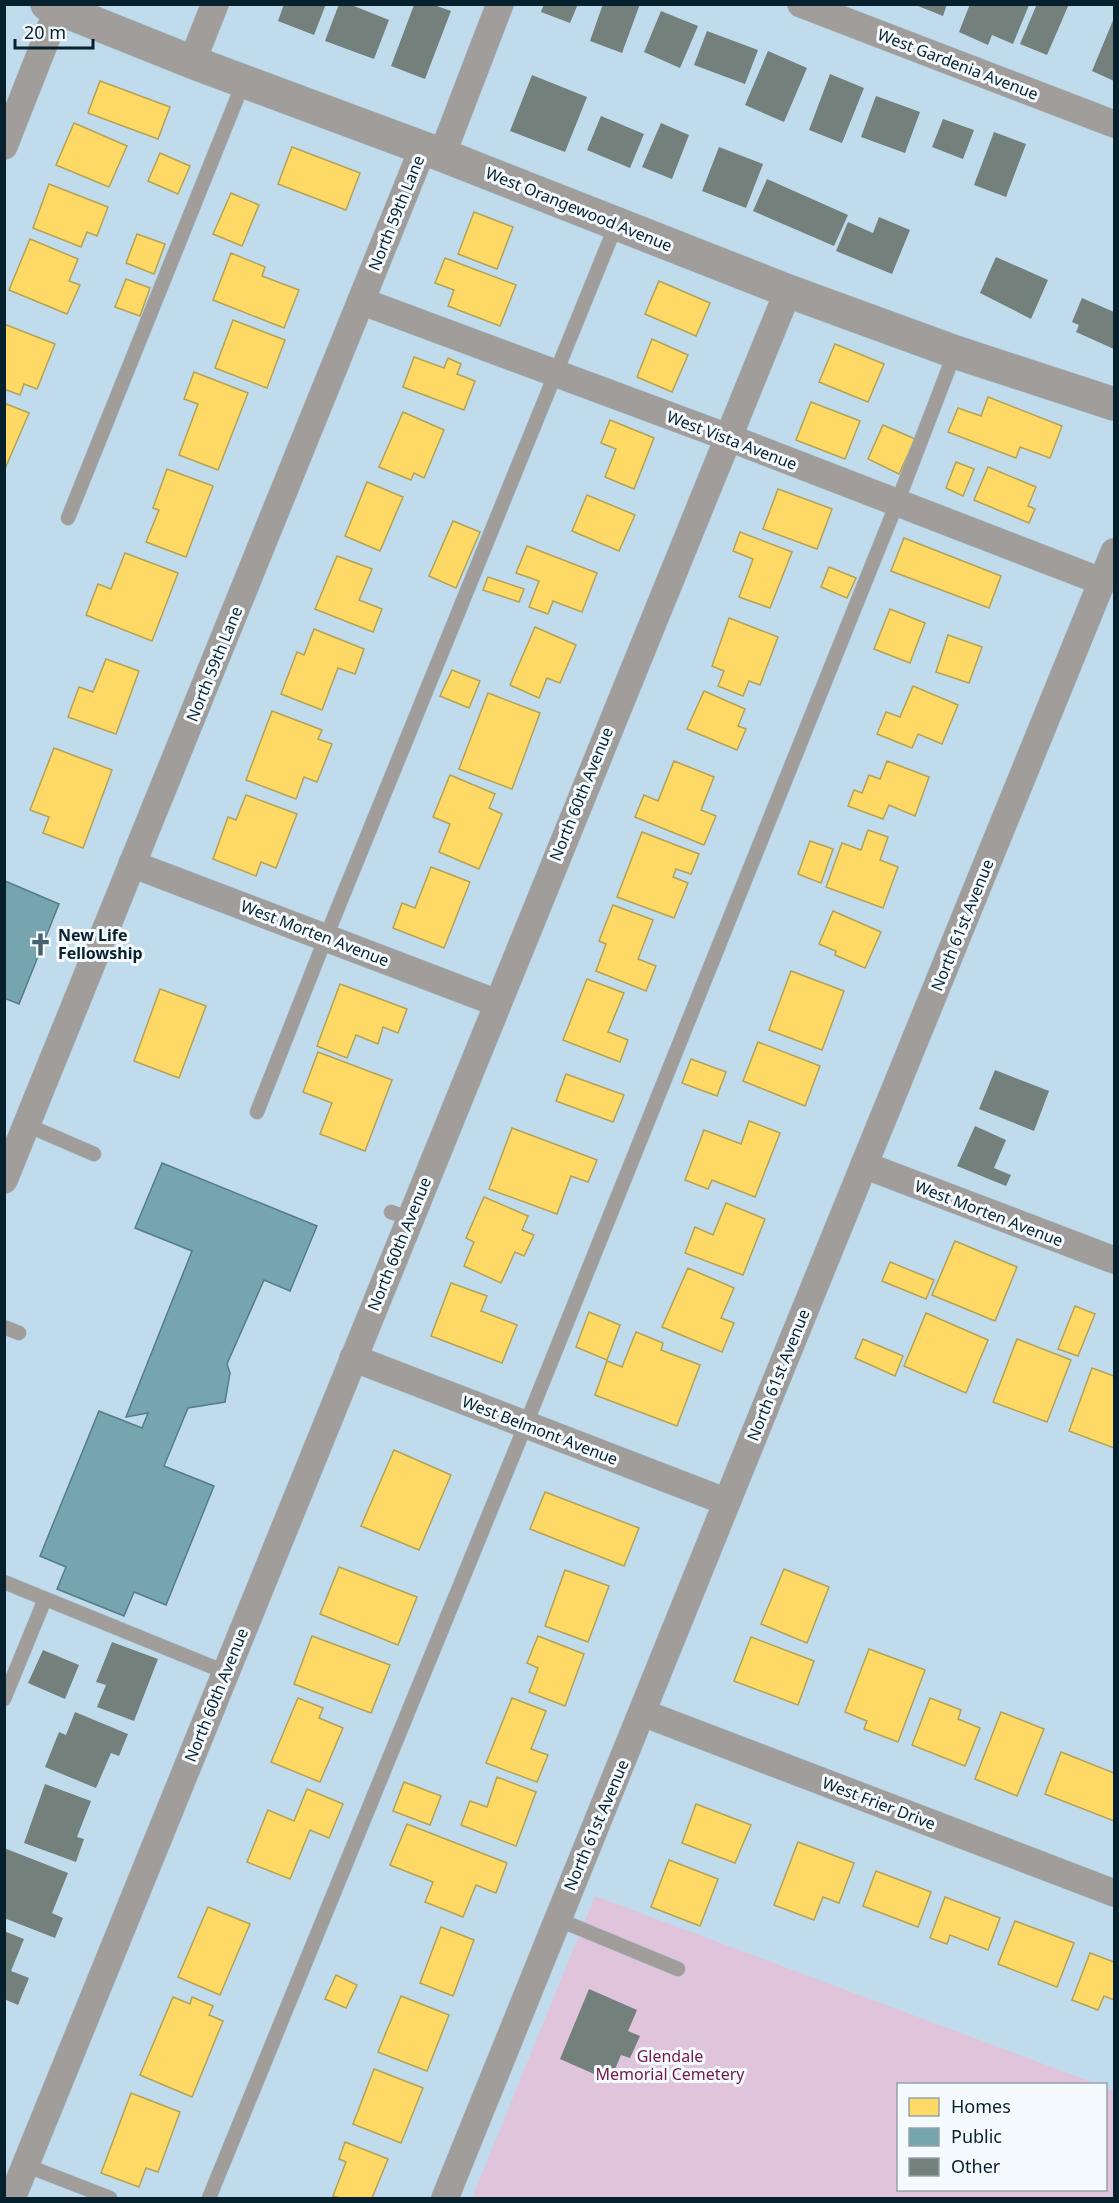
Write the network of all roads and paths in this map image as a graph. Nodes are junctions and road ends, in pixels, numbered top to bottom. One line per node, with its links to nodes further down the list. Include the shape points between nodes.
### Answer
1 (215, 4): 5 (street)
2 (500, 4): 9 (street, North 59th Lane)
3 (801, 4): 7 (street, West Gardenia Avenue)
4 (52, 7): 5 (street, West Orangewood Avenue); 8 (street)
5 (192, 63): 6 (street, West Orangewood Avenue)
6 (244, 81): 9 (street, West Orangewood Avenue); 18 (lane)
7 (1114, 124)
8 (4, 146)
9 (433, 151): 10 (street, West Orangewood Avenue); 12 (street, North 59th Lane)
10 (616, 225): 11 (street, West Orangewood Avenue); 14 (lane)
11 (788, 291): 13 (street, West Orangewood Avenue); 16 (street, North 60th Avenue)
12 (361, 301): 14 (street, West Vista Avenue); 21 (street, North 59th Lane)
13 (955, 352): 15 (street, West Orangewood Avenue); 17 (lane)
14 (556, 374): 16 (street, West Vista Avenue); 22 (lane)
15 (1114, 404)
16 (727, 437): 17 (street, West Vista Avenue); 23 (street, North 60th Avenue)
17 (897, 503): 20 (street, West Vista Avenue); 33 (lane)
18 (68, 518)
19 (1114, 552): 20 (street, North 61st Avenue)
20 (1102, 582): 27 (street, North 61st Avenue)
21 (132, 864): 22 (street, West Morten Avenue); 25 (street, North 59th Lane)
22 (326, 937): 23 (street, West Morten Avenue); 24 (lane)
23 (496, 1003): 32 (street, North 60th Avenue, via 400,1215)
24 (257, 1112)
25 (27, 1125): 26 (lane); 28 (street, North 59th Lane)
26 (94, 1154)
27 (864, 1166): 29 (street, West Morten Avenue); 34 (street, North 61st Avenue)
28 (4, 1180)
29 (1114, 1260)
30 (4, 1327): 31 (lane)
31 (19, 1333)
32 (353, 1358): 33 (street, West Belmont Avenue); 37 (street, North 60th Avenue)
33 (526, 1424): 34 (street, West Belmont Avenue); 46 (lane)
34 (727, 1502): 39 (street, North 61st Avenue)
35 (4, 1582): 36 (lane)
36 (45, 1599): 37 (lane); 38 (lane)
37 (225, 1672): 43 (street, North 60th Avenue)
38 (4, 1699)
39 (643, 1713): 40 (street, West Frier Drive); 41 (street, North 61st Avenue)
40 (1114, 1893)
41 (557, 1919): 42 (lane); 47 (street, North 61st Avenue)
42 (678, 1969)
43 (25, 2165): 44 (street, North 60th Avenue); 45 (lane)
44 (12, 2199)
45 (110, 2199)
46 (209, 2199)
47 (445, 2199)

